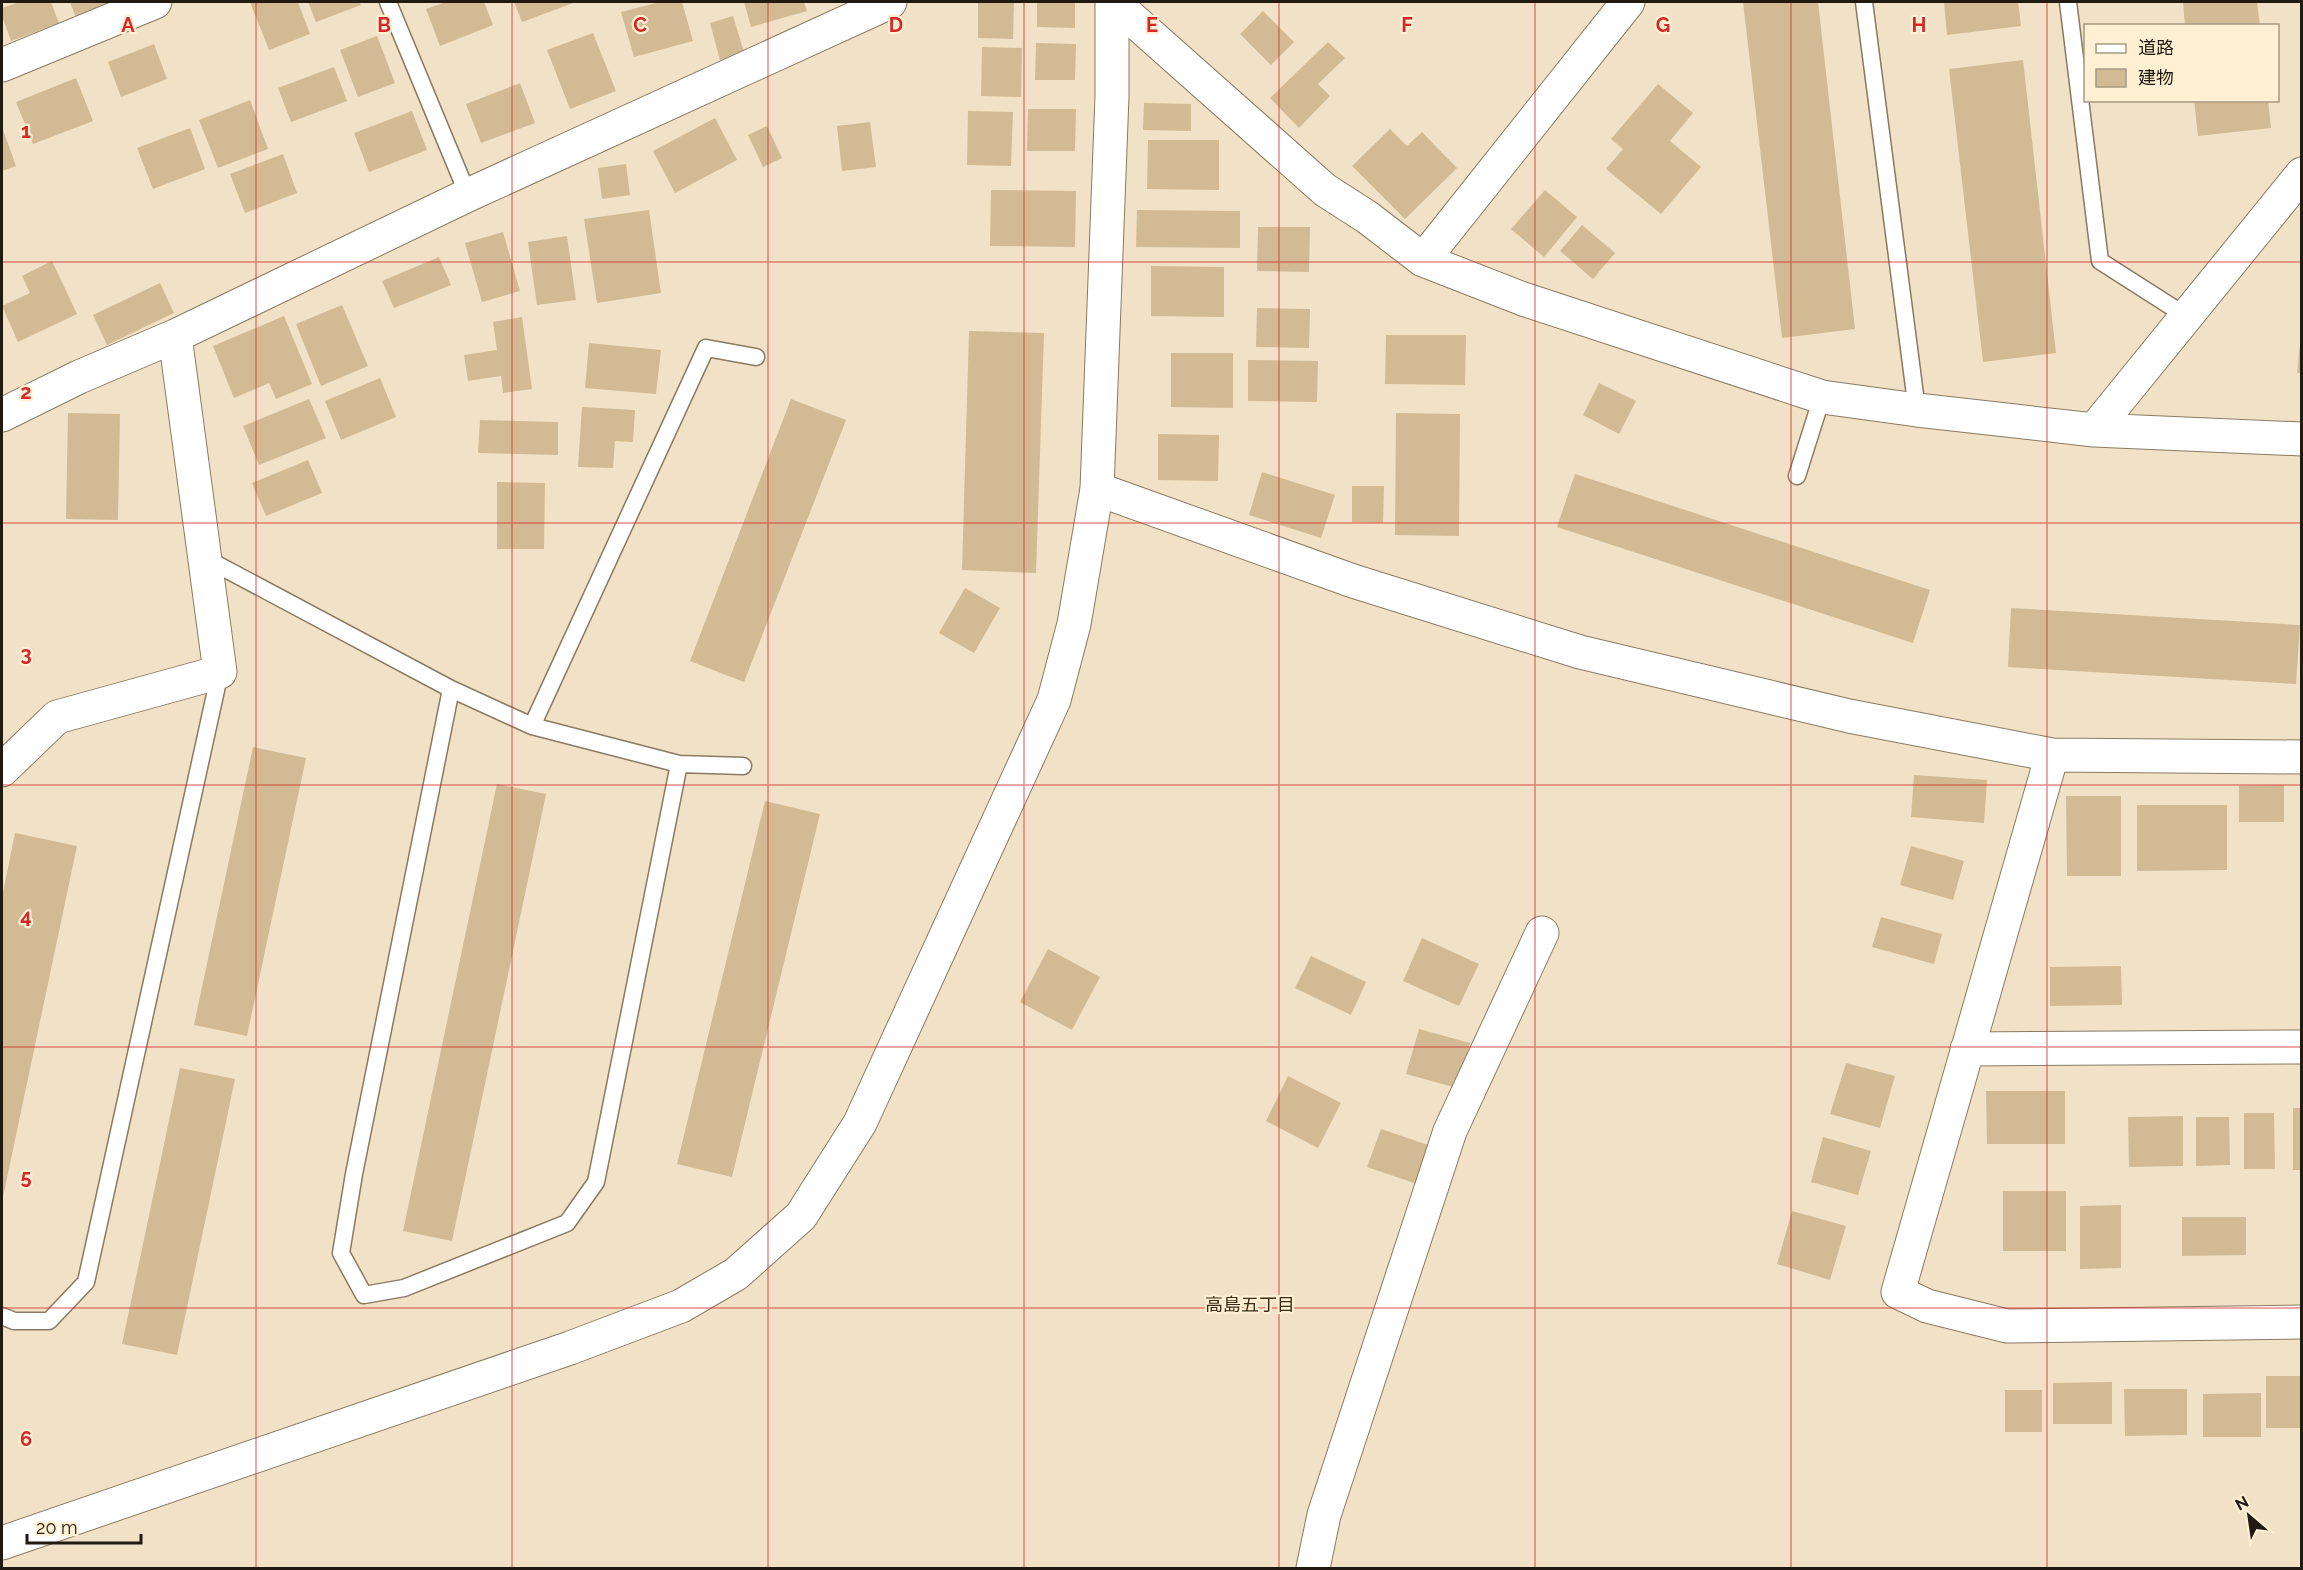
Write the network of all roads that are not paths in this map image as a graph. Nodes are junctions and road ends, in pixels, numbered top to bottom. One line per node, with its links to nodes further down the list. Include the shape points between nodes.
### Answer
1 (155, 2): 8 (street)
2 (388, 2): 10 (lane)
3 (890, 2): 10 (street)
4 (1112, 2): 11 (street, via 1324,190); 21 (street)
5 (1628, 2): 11 (street)
6 (1864, 2): 16 (lane)
7 (2068, 2): 12 (lane, via 2100,261)
8 (2, 65)
9 (2301, 174): 12 (street)
10 (468, 195): 13 (street)
11 (1423, 260): 15 (street, via 1523,299)
12 (2186, 316): 18 (street)
13 (175, 336): 17 (street); 22 (street)
14 (756, 357): 25 (lane, via 706,348)
15 (1822, 397): 16 (street); 20 (lane)
16 (1917, 410): 18 (street)
17 (2, 415)
18 (2094, 430): 19 (street)
19 (2301, 439)
20 (1797, 476)
21 (1097, 489): 26 (street, via 1353,581 1580,652 1849,716); 36 (street, via 1074,624 1054,700 860,1123 801,1216 736,1274 681,1306 570,1348)
22 (204, 558): 23 (street); 24 (lane)
23 (220, 672): 30 (street, via 57,717); 34 (lane, via 86,1282 49,1321 14,1321)
24 (451, 689): 25 (lane); 28 (lane, via 341,1253 364,1295 404,1288 567,1223 596,1182)
25 (532, 726): 28 (lane)
26 (2052, 755): 27 (street); 33 (street)
27 (2301, 757)
28 (679, 764): 29 (lane)
29 (743, 766)
30 (2, 770)
31 (1542, 933): 37 (street, via 1450,1131 1324,1515)
32 (2301, 1047): 33 (street)
33 (1967, 1049): 35 (street, via 1898,1293 1927,1306 2007,1326)
34 (2, 1316)
35 (2301, 1322)
36 (2, 1543)
37 (1313, 1569)

